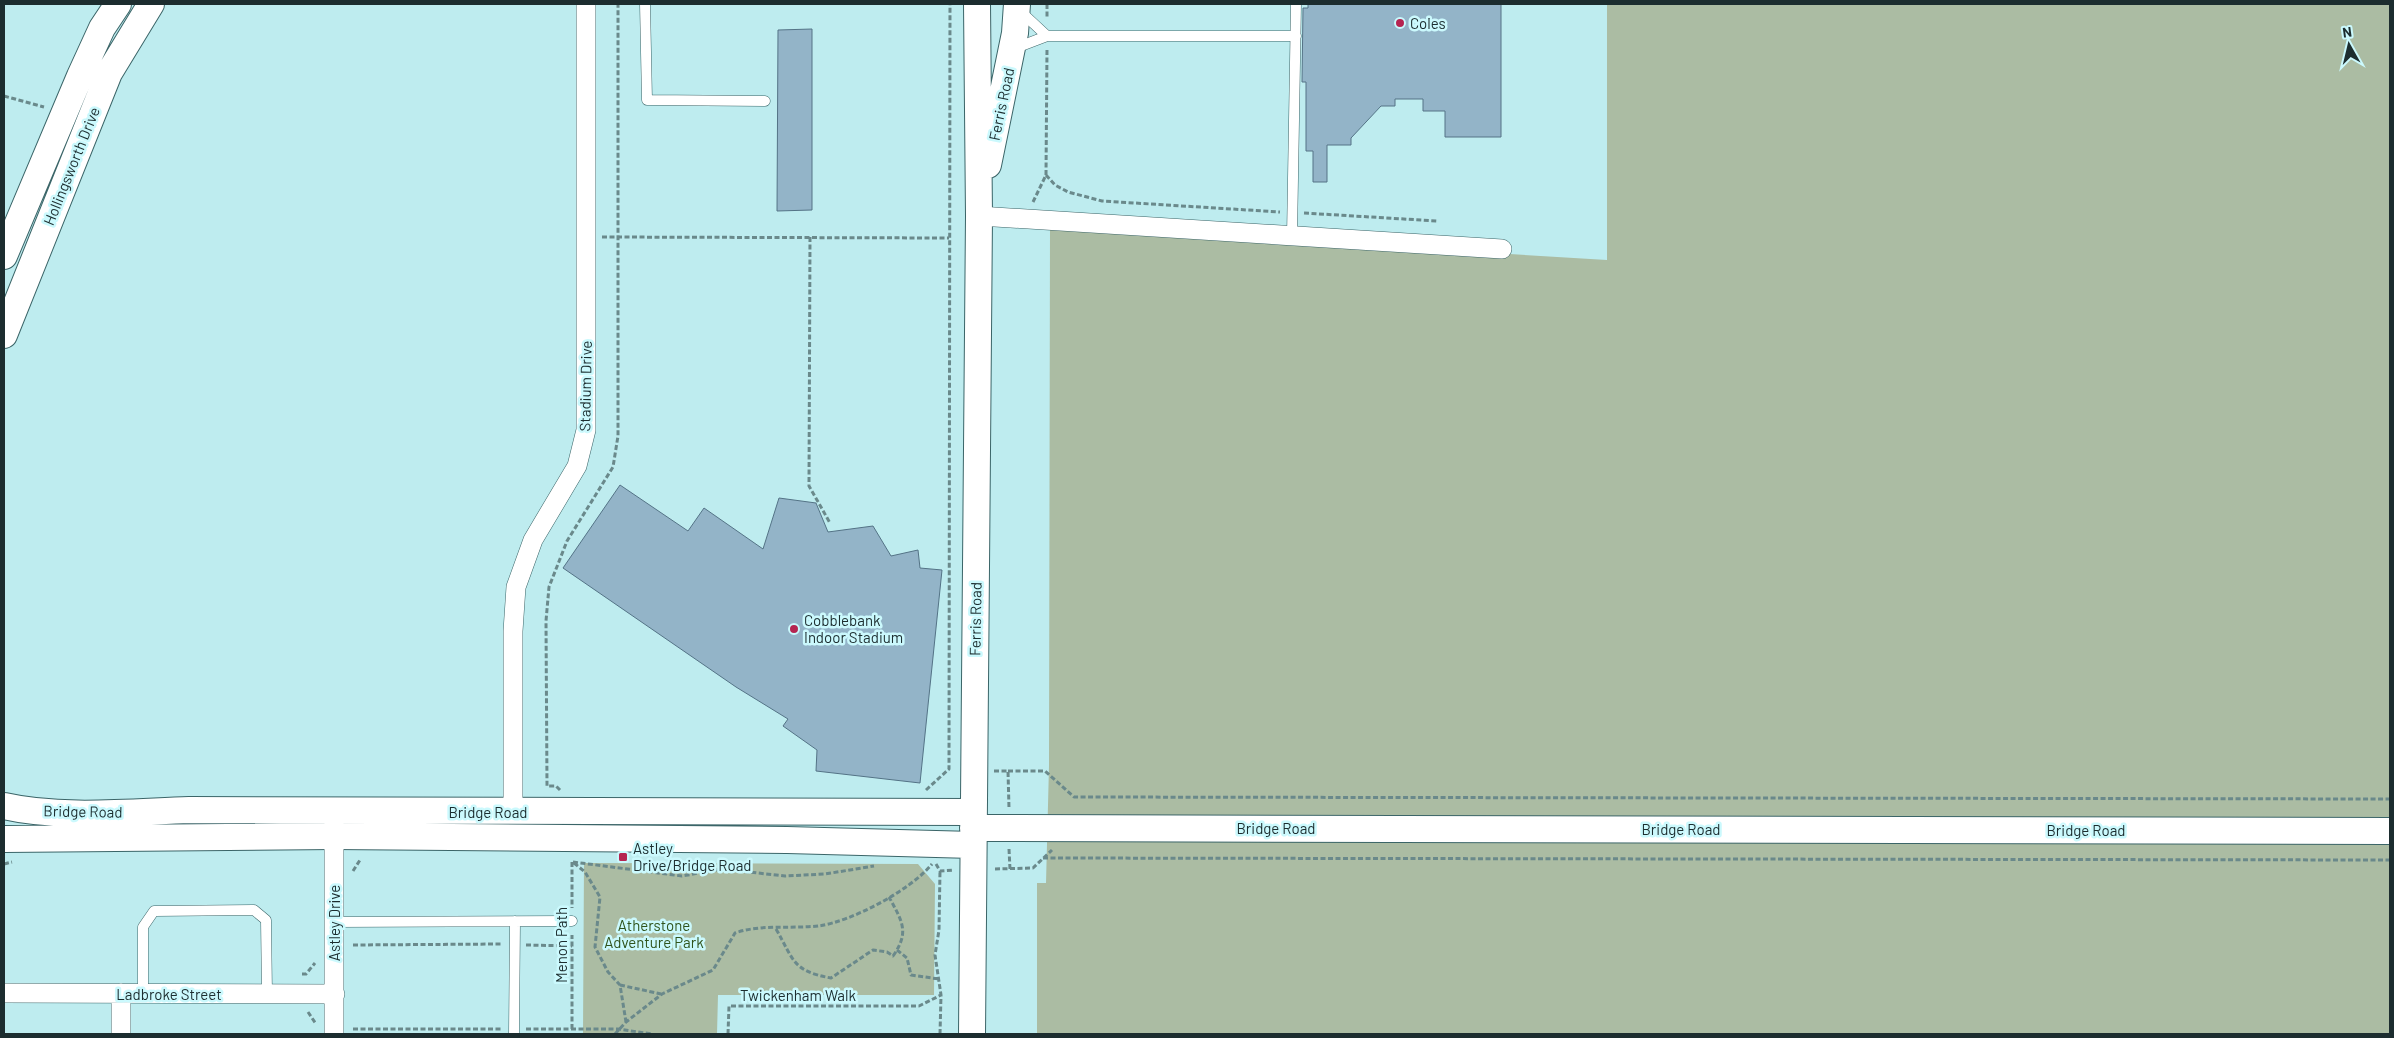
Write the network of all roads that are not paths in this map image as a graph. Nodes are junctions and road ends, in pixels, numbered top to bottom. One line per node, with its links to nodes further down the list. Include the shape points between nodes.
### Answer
1 (118, 4): 12 (street, Hollingsworth Drive, via 102,28)
2 (151, 4): 13 (street, Hollingsworth Drive, via 108,73)
3 (586, 4): 20 (street, Stadium Drive, via 586,430 577,466 533,540 516,587)
4 (645, 4): 11 (lane, via 648,100)
5 (977, 4): 14 (street, Ferris Road)
6 (1296, 4): 9 (lane)
7 (1016, 6): 8 (lane); 10 (street, Ferris Road)
8 (1047, 36): 9 (lane); 10 (lane)
9 (1296, 36): 15 (lane)
10 (1012, 50): 14 (street, Ferris Road)
11 (765, 101)
12 (64, 112): 13 (street); 17 (street, Hollingsworth Drive)
13 (89, 122): 18 (street, Hollingsworth Drive)
14 (979, 210): 15 (street, via 1025,218); 22 (street, Ferris Road)
15 (1292, 236): 16 (street)
16 (1502, 249)
17 (4, 256)
18 (4, 335)
19 (4, 806): 21 (street, Bridge Road, via 21,810 105,813 189,810)
20 (512, 812): 21 (street, Bridge Road); 22 (street, Bridge Road)
21 (334, 824): 22 (street, Bridge Road, via 787,840); 24 (street, Bridge Road); 27 (street, Astley Drive)
22 (973, 828): 23 (street, Bridge Road); 36 (street, Ferris Road)
23 (2390, 831)
24 (4, 839)
25 (515, 921): 26 (lane); 27 (lane); 33 (lane)
26 (572, 921)
27 (334, 922): 32 (street, Astley Drive)
28 (4, 993): 30 (street, Ladbroke Street)
29 (143, 993): 30 (street, Ladbroke Street); 31 (street, Ladbroke Street); 31 (lane, via 143,926 154,911 254,910 266,920)
30 (121, 994): 34 (street)
31 (267, 994): 32 (street, Ladbroke Street)
32 (334, 994): 35 (street, Astley Drive)
33 (514, 1032)
34 (121, 1034)
35 (334, 1034)
36 (972, 1034)

